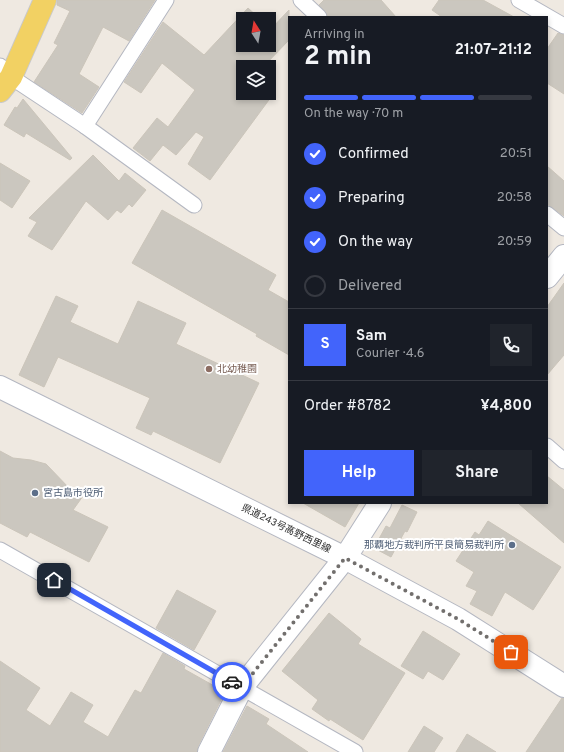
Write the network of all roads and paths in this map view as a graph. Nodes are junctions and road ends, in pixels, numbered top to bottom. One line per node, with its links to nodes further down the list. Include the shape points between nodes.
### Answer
1 (45, 0): 9 (main road)
2 (166, 0): 10 (street)
3 (301, 0): 5 (street)
4 (519, 0): 6 (street)
5 (318, 16)
6 (547, 16)
7 (548, 17): 8 (street)
8 (564, 26)
9 (4, 78): 10 (street)
10 (84, 126): 11 (street)
11 (194, 205)
12 (548, 215): 13 (street)
13 (564, 228)
14 (564, 256): 15 (main road)
15 (548, 276)
16 (0, 387): 21 (main road, 県道243号高野西里線)
17 (548, 447): 18 (street)
18 (564, 461)
19 (379, 504): 21 (main road)
20 (0, 550): 23 (street)
21 (345, 558): 22 (main road, 県道243号高野西里線, via 458,619); 23 (main road)
22 (564, 686)
23 (242, 687): 24 (main road); 25 (street)
24 (208, 752)
25 (355, 752)

